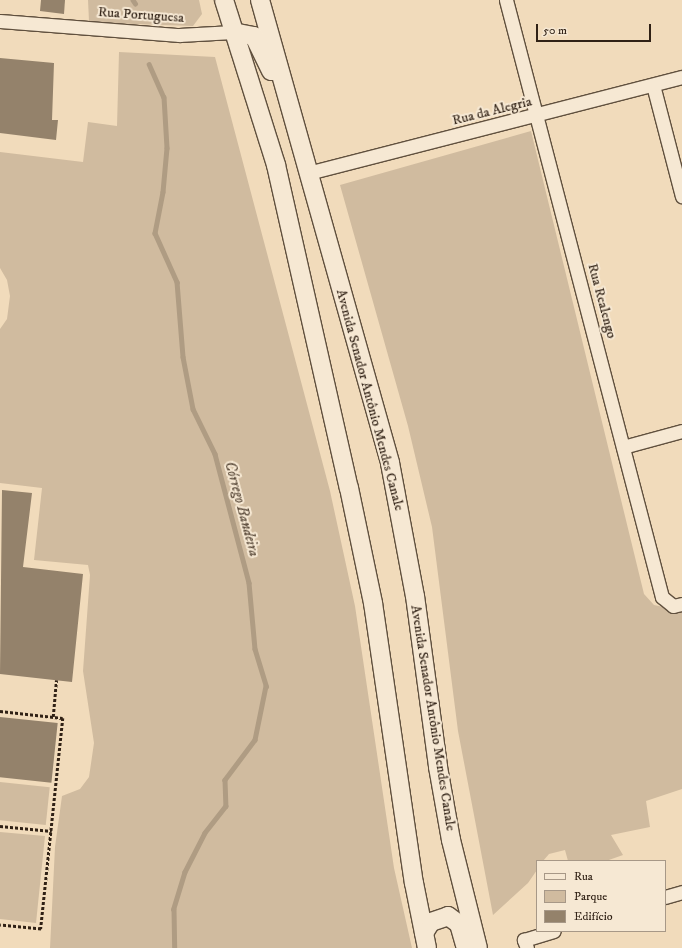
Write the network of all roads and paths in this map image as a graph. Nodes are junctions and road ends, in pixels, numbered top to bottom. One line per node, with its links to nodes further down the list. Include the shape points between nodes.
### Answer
1 (224, 0): 5 (main road)
2 (260, 0): 8 (main road, Avenida Senador Antônio Mendes Canale)
3 (506, 0): 9 (street, Rua Realengo)
4 (0, 21): 5 (street, Rua Portuguesa, via 179,35)
5 (233, 32): 8 (main road, via 254,36); 10 (main road)
6 (682, 77): 7 (street, Rua da Alegria)
7 (653, 85): 9 (street, Rua da Alegria); 12 (street)
8 (285, 91): 11 (main road, Avenida Senador Antônio Mendes Canale)
9 (537, 116): 11 (street, Rua da Alegria); 14 (street, Rua Realengo)
10 (276, 165): 11 (main road, via 285,176); 25 (main road, via 373,603)
11 (308, 173): 28 (main road, Avenida Senador Antônio Mendes Canale, via 390,464 415,596 439,774)
12 (682, 196)
13 (682, 431): 14 (street)
14 (623, 447): 15 (street, Rua Realengo, via 662,597)
15 (677, 605)
16 (56, 680): 18 (path)
17 (0, 711): 18 (path)
18 (53, 717): 20 (path, via 63,718)
19 (0, 826): 20 (path)
20 (52, 831): 23 (path, via 41,929)
21 (682, 892): 22 (street)
22 (666, 897)
23 (0, 925)
24 (552, 932): 26 (street)
25 (425, 940): 27 (main road, via 431,922 448,916 459,924)
26 (526, 944)
27 (466, 948)
28 (478, 948)

